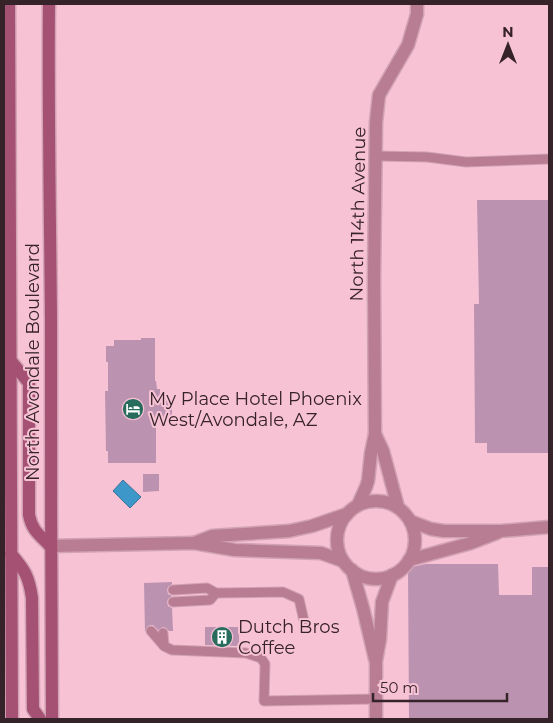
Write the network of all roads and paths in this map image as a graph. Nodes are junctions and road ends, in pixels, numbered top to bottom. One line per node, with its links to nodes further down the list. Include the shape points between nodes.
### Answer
1 (9, 4): 6 (main road, North Avondale Boulevard)
2 (49, 4): 15 (main road, North Avondale Boulevard)
3 (417, 4): 4 (street, North 114th Avenue, via 408,45 379,95)
4 (375, 156): 5 (lane, via 466,162); 7 (street, North 114th Avenue)
5 (549, 159)
6 (11, 361): 15 (main road, via 29,383 29,515 31,524); 16 (main road, North Avondale Boulevard)
7 (375, 434): 8 (street, via 368,481); 9 (street, via 383,451)
8 (358, 505): 9 (street, via 378,501); 10 (street)
9 (398, 507): 11 (street)
10 (347, 514): 14 (street, via 298,529 212,536); 18 (street, via 341,522 337,541)
11 (410, 521): 13 (street, via 444,531); 17 (street, via 415,534)
12 (549, 527): 13 (street)
13 (501, 531): 17 (street, via 472,543)
14 (194, 543): 15 (street); 18 (street, via 235,550 321,554)
15 (50, 546): 32 (main road, North Avondale Boulevard)
16 (11, 554): 30 (main road, North Avondale Boulevard); 31 (main road, via 22,566 30,586 33,709)
17 (409, 560): 20 (street)
18 (343, 561): 19 (street)
19 (352, 570): 20 (street, via 371,578); 28 (street)
20 (392, 575): 28 (street, via 382,602)
21 (173, 590): 22 (lane, via 207,588)
22 (216, 594): 23 (lane, via 210,600); 24 (lane, via 283,592 299,599)
23 (173, 602)
24 (304, 621)
25 (151, 631): 27 (lane)
26 (163, 632): 27 (lane)
27 (164, 646): 29 (lane, via 172,650 246,653 260,658 265,664 264,701)
28 (376, 661): 29 (street)
29 (376, 699): 33 (street)
30 (12, 719)
31 (40, 719)
32 (52, 719)
33 (376, 719)

